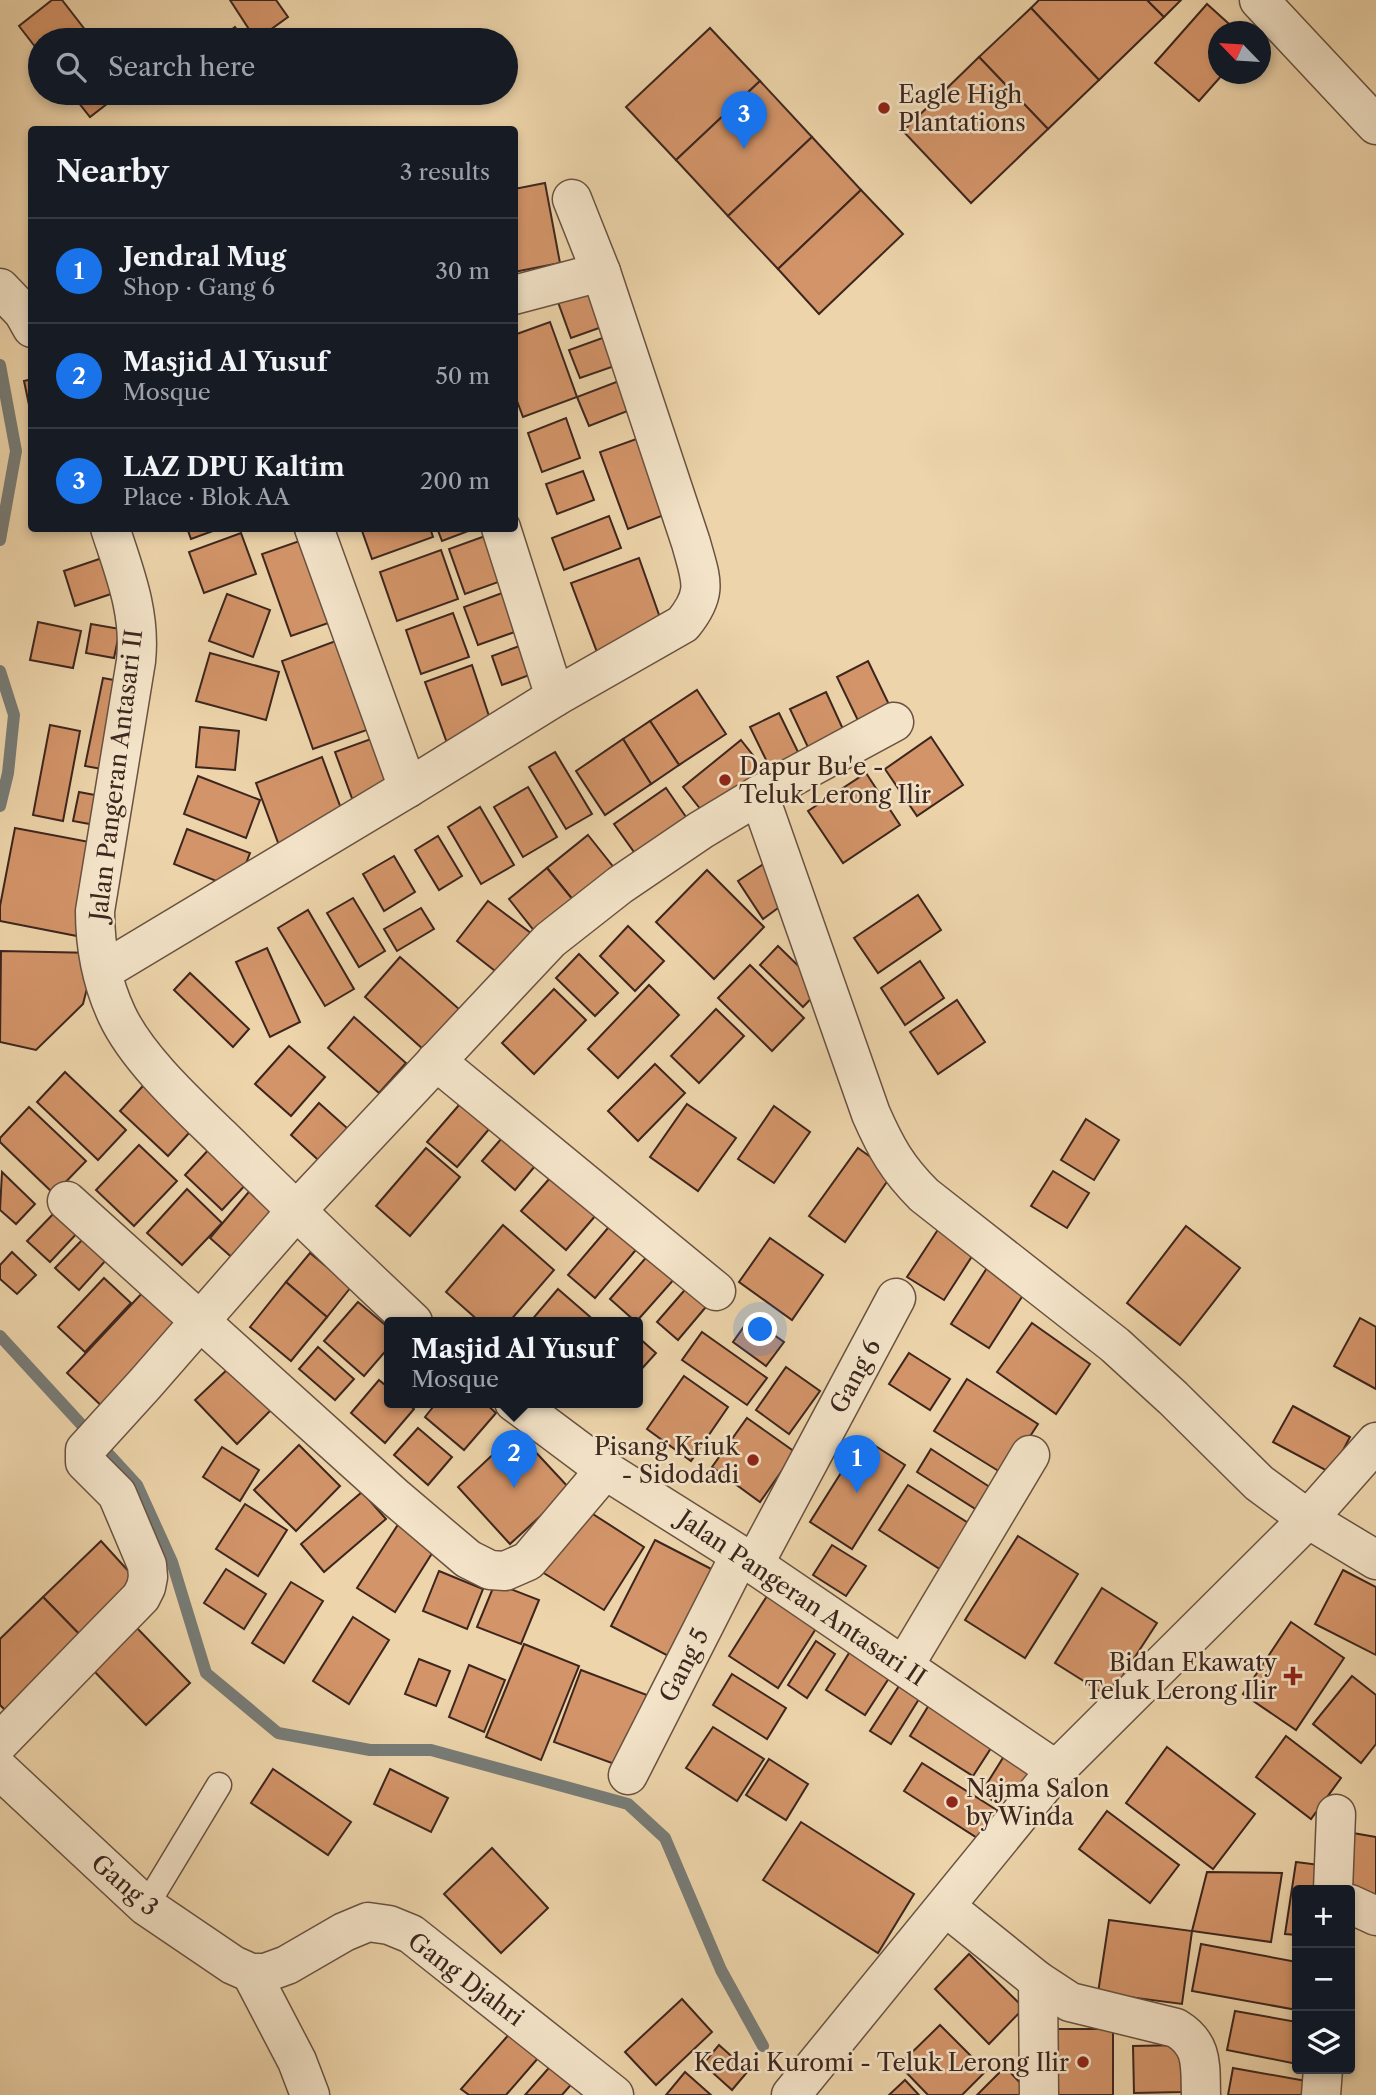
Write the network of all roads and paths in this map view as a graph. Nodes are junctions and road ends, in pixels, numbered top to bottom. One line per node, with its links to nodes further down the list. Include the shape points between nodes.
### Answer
1 (1259, 0): 2 (street)
2 (1376, 125)
3 (572, 199): 4 (street)
4 (601, 272): 6 (street); 11 (street, via 656,431 702,585 697,607 683,624)
5 (0, 288): 7 (street)
6 (518, 294)
7 (28, 321)
8 (111, 532): 15 (street, Jalan Pangeran Antasari II, via 138,626 95,911 95,943)
9 (315, 532): 13 (street)
10 (502, 532): 11 (street)
11 (555, 697): 13 (street)
12 (894, 722): 14 (street)
13 (408, 788): 15 (street)
14 (760, 794): 16 (street, via 620,885 550,940); 27 (street, via 871,1114 901,1172 1115,1345 1259,1483)
15 (103, 971): 18 (street, Jalan Pangeran Antasari II, via 116,1013 140,1051)
16 (436, 1061): 18 (street); 19 (street)
17 (67, 1201): 22 (street)
18 (296, 1211): 21 (street, Jalan Pangeran Antasari II); 22 (street)
19 (716, 1291)
20 (896, 1298): 28 (street, Gang 6)
21 (408, 1317)
22 (199, 1322): 26 (street, via 396,1498 468,1559 490,1570 505,1571 528,1561); 31 (street, via 85,1450 87,1466 117,1494 147,1565 146,1587)
23 (522, 1408): 26 (street, Jalan Pangeran Antasari II)
24 (1376, 1442): 27 (street)
25 (1030, 1455): 30 (street)
26 (605, 1470): 28 (street, Jalan Pangeran Antasari II)
27 (1308, 1519): 29 (street); 33 (street)
28 (747, 1559): 30 (street, Jalan Pangeran Antasari II); 34 (street, Gang 5)
29 (1376, 1560)
30 (904, 1666): 33 (street, Jalan Pangeran Antasari II)
31 (0, 1742)
32 (0, 1770): 38 (street, Gang 3)
33 (1056, 1770): 40 (street)
34 (628, 1775)
35 (219, 1785): 38 (lane)
36 (1336, 1814): 37 (street)
37 (1333, 1885)
38 (146, 1906): 42 (street, Gang 3, via 233,1965)
39 (1355, 1906): 41 (street)
40 (946, 1907): 43 (street); 47 (street)
41 (1376, 1916)
42 (258, 1973): 45 (street); 46 (street, Gang Djahri, via 287,1965 369,1922 389,1925 411,1934)
43 (1038, 1981): 48 (street); 49 (street, via 1070,2002 1177,2028 1200,2055)
44 (1323, 2074): 50 (street)
45 (310, 2095)
46 (614, 2095)
47 (791, 2095)
48 (1039, 2095)
49 (1201, 2095)
50 (1321, 2095)

